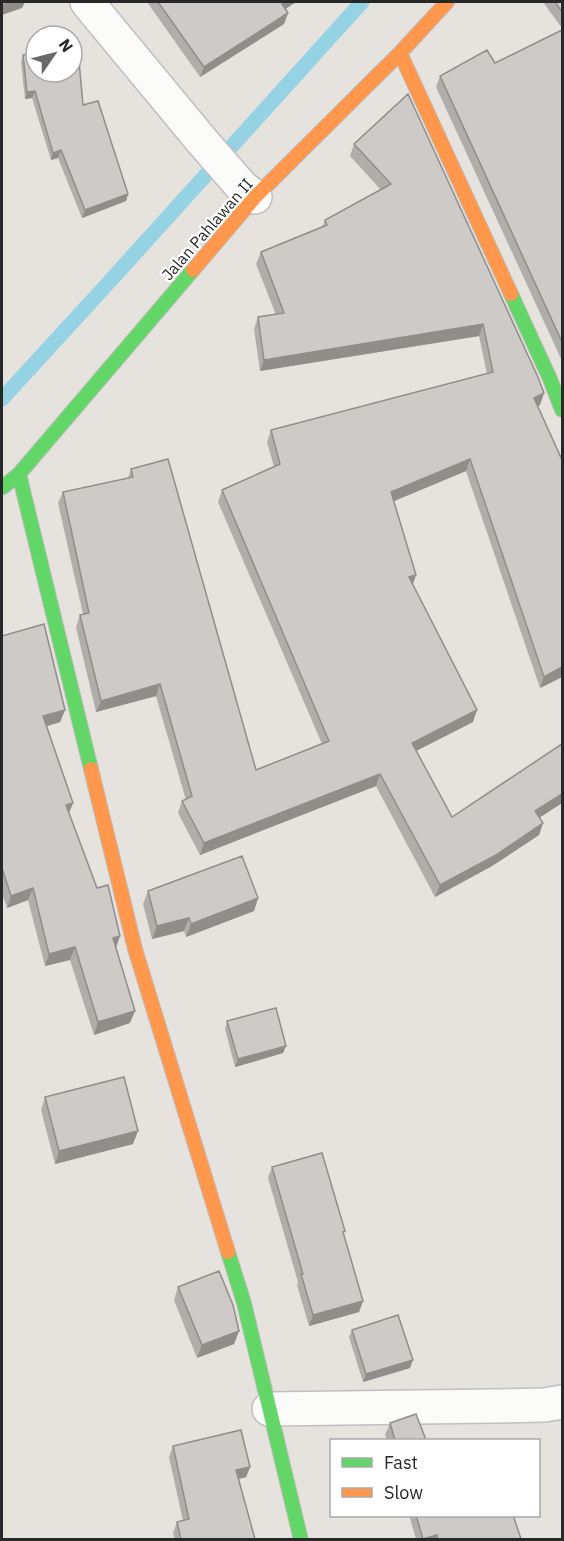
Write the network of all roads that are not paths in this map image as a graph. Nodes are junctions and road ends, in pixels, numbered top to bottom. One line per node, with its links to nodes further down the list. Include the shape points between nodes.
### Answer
1 (87, 2): 4 (street)
2 (447, 2): 3 (street, Jalan Pahlawan II)
3 (400, 53): 4 (street, Jalan Pahlawan II); 5 (street)
4 (248, 192): 6 (street, Jalan Pahlawan II)
5 (562, 410)
6 (19, 474): 7 (street, Jalan Pahlawan II); 9 (street, via 135,949 244,1303)
7 (2, 488)
8 (562, 1402): 9 (street)
9 (269, 1409): 10 (street)
10 (301, 1539)

